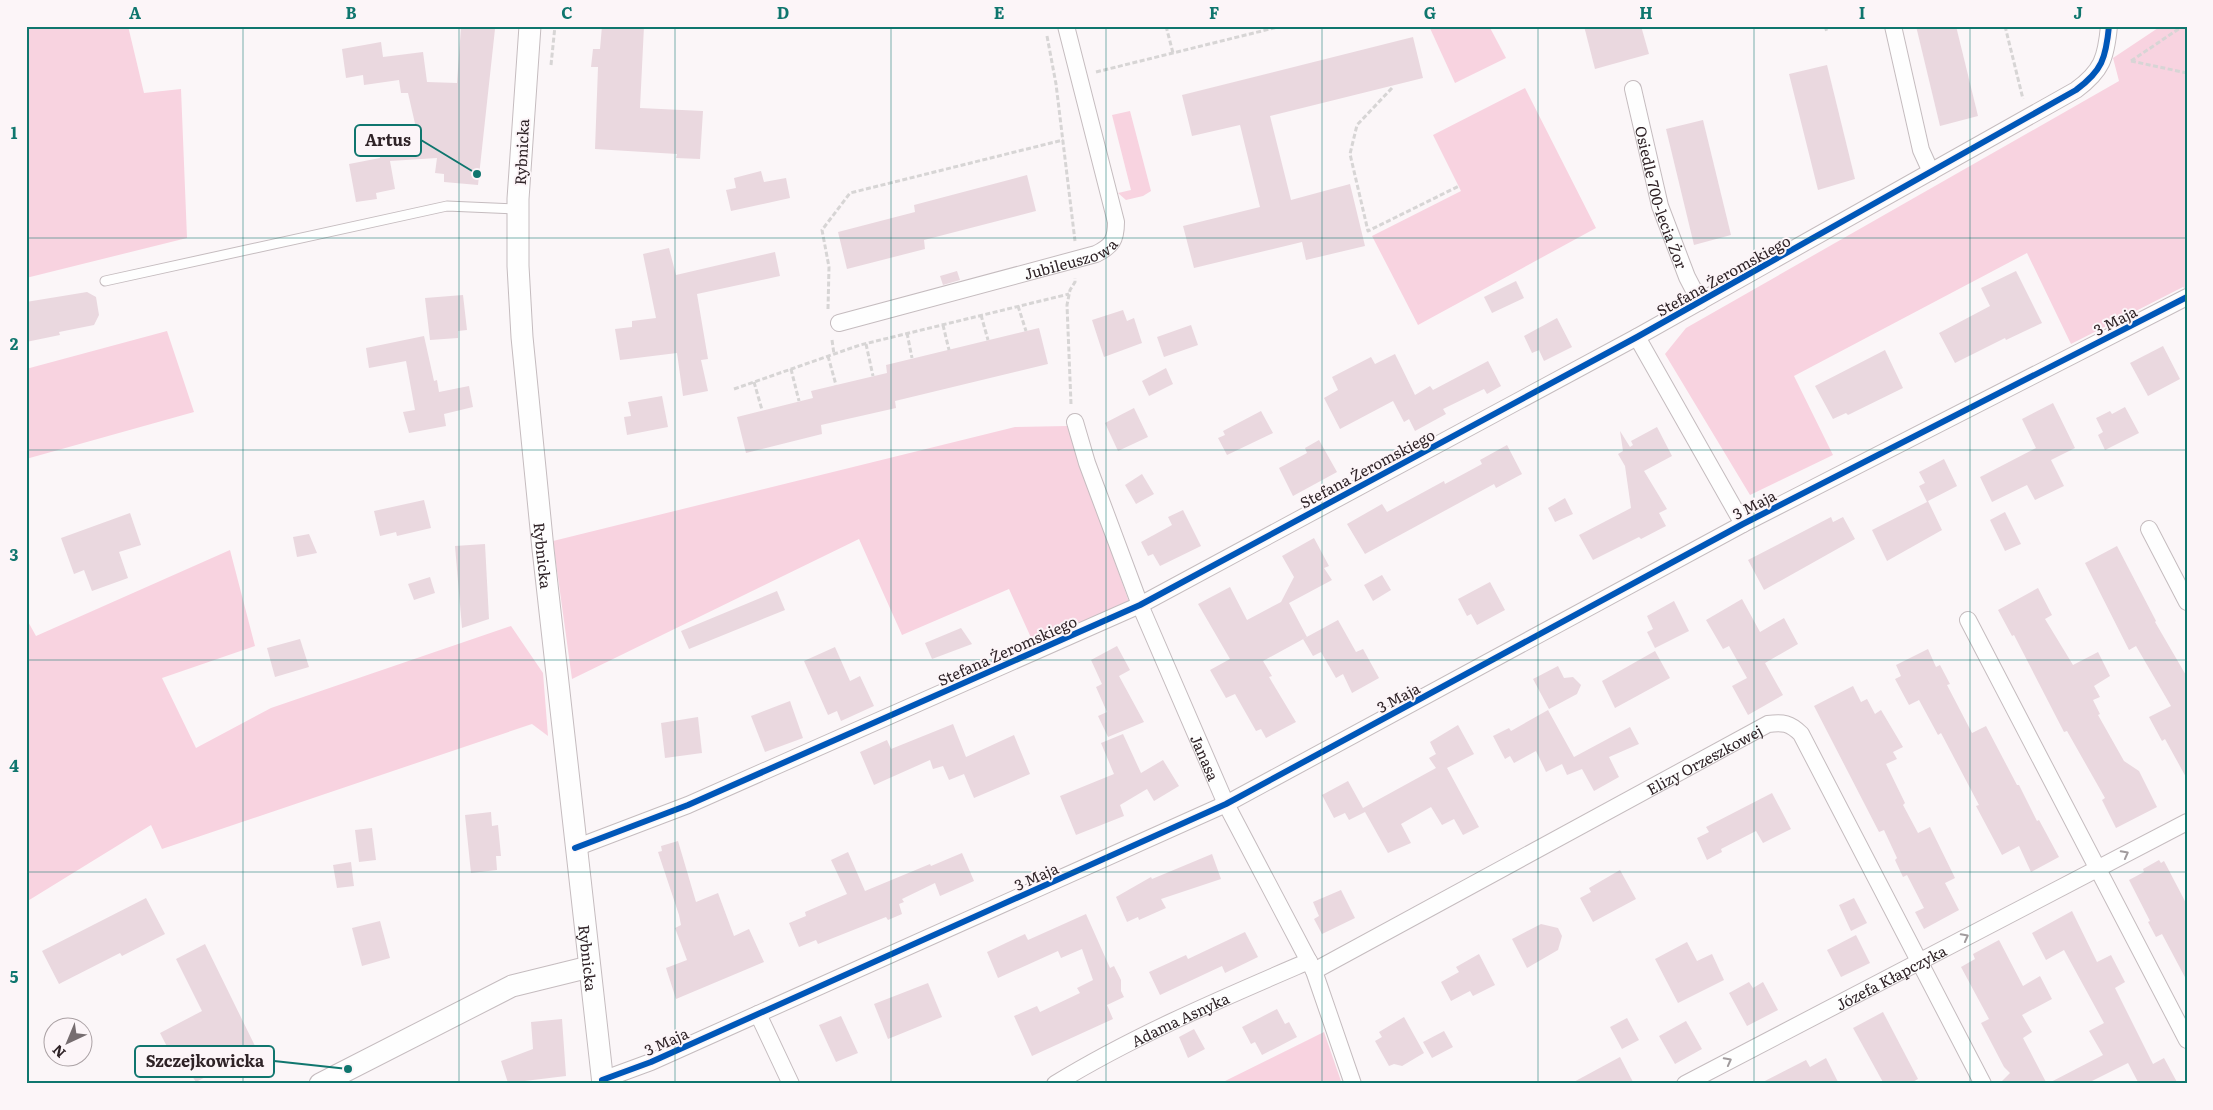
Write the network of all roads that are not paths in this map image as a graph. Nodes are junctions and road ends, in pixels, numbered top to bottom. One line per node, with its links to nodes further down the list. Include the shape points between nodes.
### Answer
1 (530, 26): 7 (street, Rybnicka)
2 (1066, 26): 11 (street, Jubileuszowa, via 1116,222 1115,240 1096,254)
3 (1893, 26): 6 (street, via 1922,150)
4 (2109, 26): 6 (street, Stefana Żeromskiego, via 2107,51 2092,78)
5 (1634, 89): 10 (street, Osiedle 700-lecia Żor, via 1660,206)
6 (1931, 172): 10 (street, Stefana Żeromskiego)
7 (518, 209): 8 (lane, via 446,206); 21 (street, Rybnicka, via 518,266 528,400)
8 (105, 281)
9 (2187, 297): 14 (street, 3 Maja)
10 (1700, 302): 12 (street, Stefana Żeromskiego)
11 (833, 326)
12 (1637, 337): 14 (street); 17 (street, Stefana Żeromskiego)
13 (1075, 422): 17 (street, Janasa)
14 (1743, 524): 19 (street, 3 Maja)
15 (2149, 529): 16 (street)
16 (2187, 602)
17 (1140, 605): 19 (street, Janasa); 21 (street, Stefana Żeromskiego, via 688,806)
18 (1968, 620): 22 (street)
19 (1226, 804): 24 (street, Janasa); 26 (street, 3 Maja)
20 (2187, 822): 22 (street, Józefa Kłapczyka, one-way to 20)
21 (575, 848): 25 (street, Rybnicka)
22 (2097, 868): 23 (street, Józefa Kłapczyka, one-way to 22); 27 (street)
23 (1921, 960): 24 (street, Elizy Orzeszkowej, via 1801,734 1784,722 1768,724); 33 (street, Józefa Kłapczyka, one-way to 23); 34 (street, Elizy Orzeszkowej)
24 (1311, 966): 31 (street, Adama Asnyka, via 1214,1002 1089,1063); 32 (street, Janasa)
25 (589, 967): 28 (street, Rybnicka); 29 (street, via 512,986)
26 (758, 1014): 28 (street, 3 Maja); 30 (street)
27 (2187, 1040)
28 (602, 1082)
29 (320, 1084)
30 (791, 1084)
31 (1055, 1084)
32 (1353, 1084)
33 (1685, 1084)
34 (1983, 1084)

